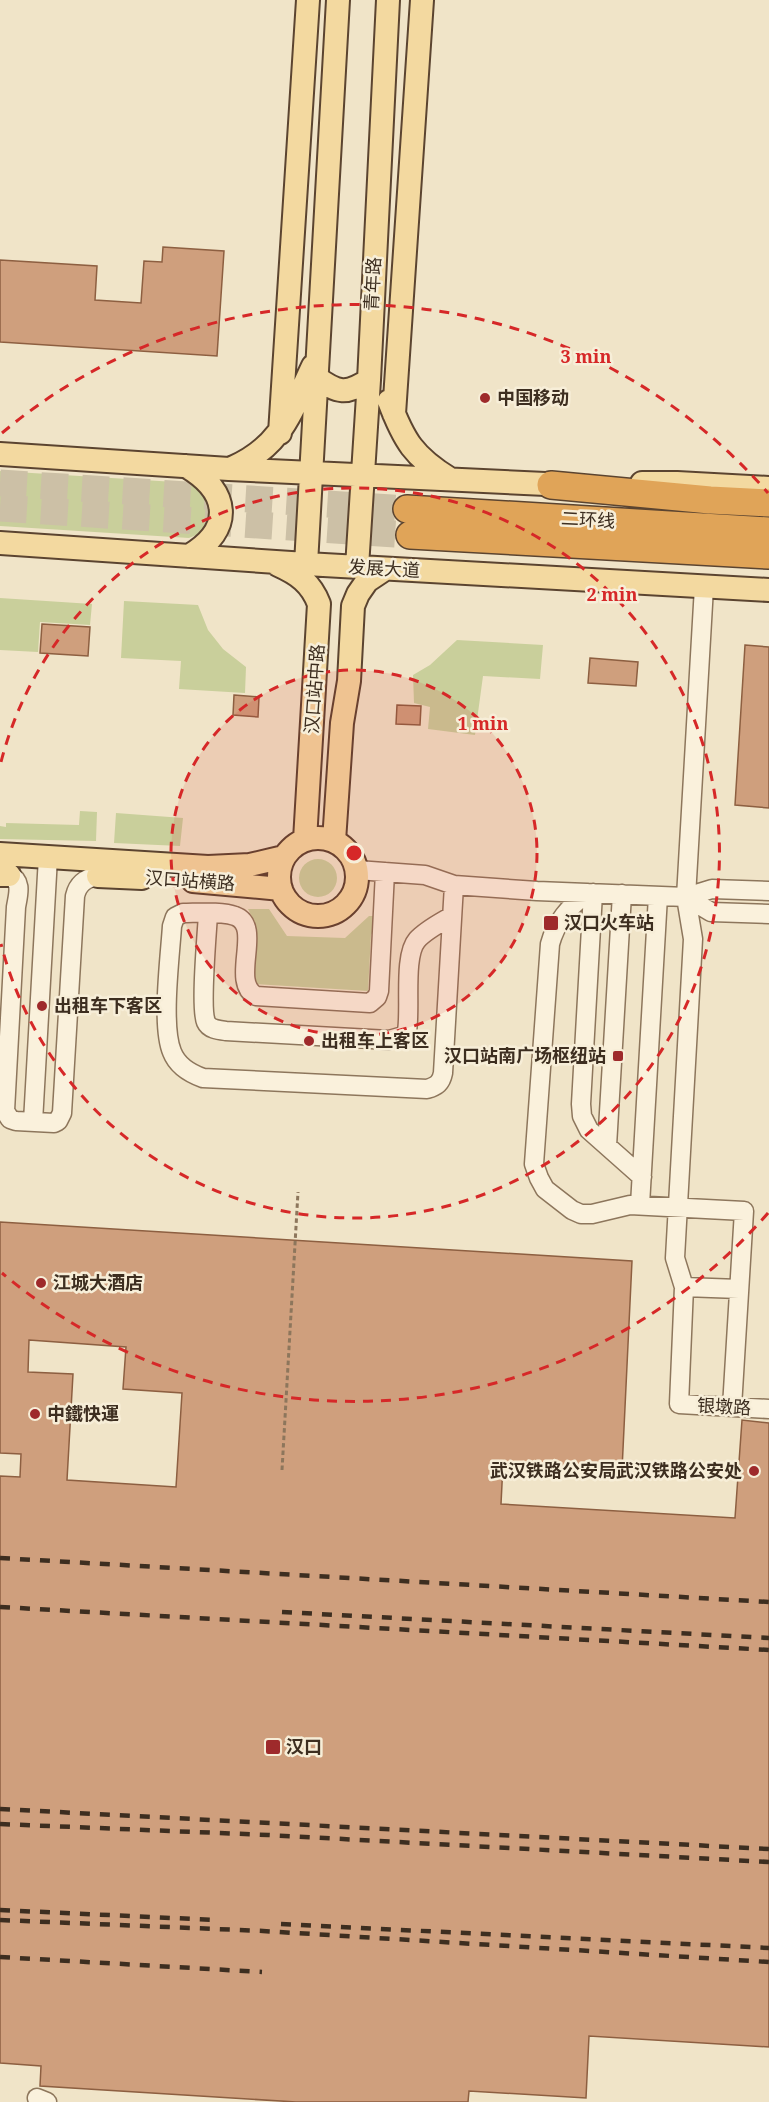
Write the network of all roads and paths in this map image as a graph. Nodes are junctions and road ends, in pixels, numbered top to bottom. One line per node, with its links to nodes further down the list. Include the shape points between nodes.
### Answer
1 (308, 0): 7 (main road)
2 (338, 0): 9 (main road)
3 (388, 0): 10 (main road, 青年路)
4 (422, 0): 6 (main road, 青年路)
5 (428, 0): 6 (street)
6 (420, 24): 8 (main road, 青年路)
7 (305, 57): 9 (main road); 16 (main road)
8 (417, 73): 10 (main road); 15 (main road, 青年路)
9 (326, 215): 12 (main road)
10 (376, 218): 11 (main road, 青年路)
11 (370, 327): 14 (main road, 青年路); 15 (main road)
12 (319, 353): 13 (main road); 16 (main road)
13 (317, 378): 14 (main road, via 348,391); 20 (main road)
14 (369, 380): 21 (main road, 青年路)
15 (394, 414): 22 (main road, via 415,452)
16 (280, 433): 19 (main road, via 251,459)
17 (0, 454): 18 (main road)
18 (185, 466): 19 (main road); 31 (main road, via 216,492 222,515 211,539)
19 (229, 469): 20 (main road)
20 (312, 472): 21 (main road); 33 (main road)
21 (363, 476): 22 (main road); 34 (main road, 青年路)
22 (452, 480): 23 (main road)
23 (551, 485): 24 (main road, via 677,483); 25 (highway)
24 (769, 488)
25 (769, 503)
26 (409, 522): 28 (highway, 二环线)
27 (769, 531): 28 (highway, 二环线)
28 (715, 540): 30 (highway, 二环线)
29 (0, 543): 31 (main road, 发展大道)
30 (769, 555)
31 (189, 556): 32 (main road, 发展大道)
32 (272, 562): 33 (main road, 发展大道); 38 (main road, 汉口站中路, via 305,580 319,604)
33 (306, 564): 34 (main road, 发展大道)
34 (357, 567): 35 (main road, 发展大道)
35 (385, 569): 36 (main road, 发展大道); 39 (main road, 汉口站中路, via 368,581 354,606)
36 (704, 587): 37 (main road, 发展大道); 53 (street)
37 (769, 590)
38 (305, 840): 39 (main road); 42 (main road)
39 (334, 841): 43 (main road, via 349,853)
40 (0, 854): 41 (main road)
41 (48, 857): 42 (main road, via 208,867 250,865); 58 (street)
42 (284, 857): 48 (main road, via 280,867)
43 (357, 870): 44 (street); 48 (main road, via 350,900 333,913 312,916 302,912 285,899)
44 (385, 872): 47 (street, via 425,875); 55 (street, via 379,991 370,1003 250,993 245,982 245,923 231,914)
45 (5, 875): 54 (street, via 18,882)
46 (98, 876): 48 (main road, 汉口站横路); 58 (street, via 79,885 75,896 62,1113 54,1123)
47 (453, 885): 50 (street); 57 (street)
48 (281, 889)
49 (769, 891): 53 (street, via 712,889)
50 (590, 893): 51 (street); 59 (street, via 581,1104 589,1130); 62 (street, via 565,912 550,944 534,1164 545,1189 581,1214)
51 (622, 894): 52 (street); 59 (street)
52 (658, 896): 53 (street); 60 (street)
53 (686, 897): 56 (street, via 711,912); 63 (street, via 693,939)
54 (8, 907): 58 (street, via 5,1111 10,1119)
55 (208, 914): 57 (street, via 204,1005 206,1024 210,1027 389,1040 404,1036 407,1031 413,945); 57 (street, via 183,913 175,917 172,926 167,1033 172,1053 185,1070 203,1078 427,1089 436,1087 443,1073)
56 (769, 914)
57 (452, 916)
58 (33, 1122)
59 (607, 1146): 60 (street)
60 (642, 1177): 62 (street)
61 (298, 1192): 68 (path)
62 (640, 1205): 63 (street)
63 (678, 1207): 64 (street, via 675,1258); 65 (street, via 744,1210)
64 (684, 1287): 65 (street); 66 (street, 银墩路, via 679,1404)
65 (739, 1289): 66 (street)
66 (732, 1407): 67 (street, 银墩路)
67 (769, 1409)
68 (282, 1470)

